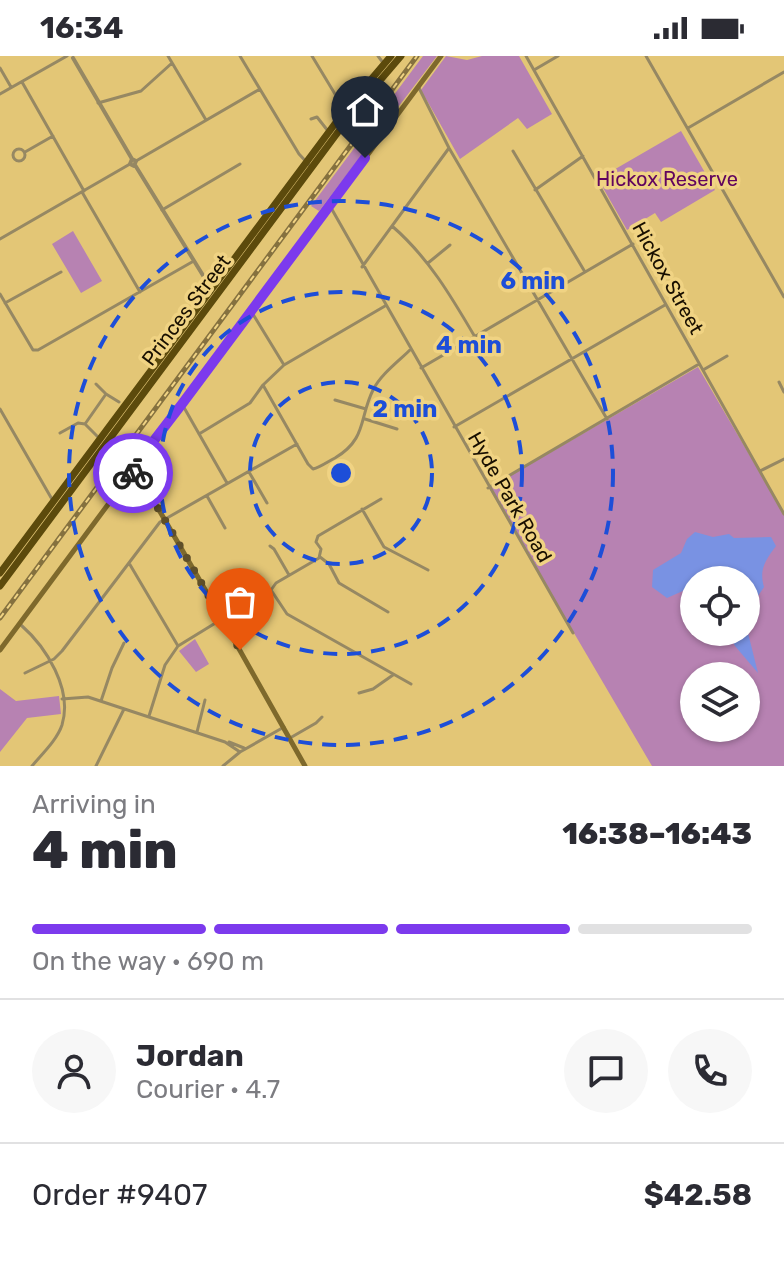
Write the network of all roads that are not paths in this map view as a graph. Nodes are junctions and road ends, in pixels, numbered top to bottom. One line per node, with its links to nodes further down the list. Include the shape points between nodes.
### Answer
1 (70, 56): 16 (street); 21 (street)
2 (168, 56): 12 (street)
3 (240, 56): 19 (street)
4 (312, 56): 22 (street)
5 (391, 56): 11 (highway, Princes Street)
6 (401, 56): 11 (highway, Princes Street)
7 (441, 56): 17 (main road)
8 (526, 56): 14 (street, Hickox Street)
9 (558, 56): 14 (street)
10 (646, 56): 25 (street)
11 (384, 61): 22 (highway, Princes Street); 34 (highway, Princes Street)
12 (172, 63): 21 (street, via 141,91); 24 (street)
13 (0, 68): 18 (street)
14 (534, 70): 31 (street, Hickox Street)
15 (784, 72): 25 (street)
16 (22, 82): 18 (street); 27 (street)
17 (419, 86): 28 (street); 37 (main road)
18 (11, 87): 20 (street)
19 (260, 89): 24 (street); 34 (street)
20 (0, 94)
21 (98, 103): 32 (street)
22 (346, 109): 26 (highway, Princes Street)
23 (311, 119): 26 (street, via 317,117)
24 (206, 120): 32 (street)
25 (688, 128): 51 (street)
26 (329, 132): 34 (highway, Princes Street)
27 (53, 136): 30 (street); 36 (street)
28 (449, 148): 39 (street); 52 (street)
29 (513, 151): 35 (street)
30 (25, 152)
31 (583, 156): 35 (street); 41 (street, Hickox Street)
32 (133, 162): 36 (street); 38 (street)
33 (240, 164): 38 (street)
34 (309, 165): 49 (highway, Princes Street)
35 (535, 190): 47 (street)
36 (83, 191): 40 (street); 48 (street)
37 (330, 206): 45 (street, Hyde Park Road); 56 (main road)
38 (162, 210): 43 (street)
39 (392, 226): 44 (street); 45 (street)
40 (0, 239)
41 (633, 244): 47 (street); 54 (street, Hickox Street)
42 (450, 245): 44 (street)
43 (192, 262): 48 (street); 49 (street)
44 (428, 263): 57 (street)
45 (362, 267): 55 (street, Hyde Park Road)
46 (61, 272): 53 (street)
47 (585, 272): 52 (street)
48 (140, 292): 53 (street, via 33,350)
49 (214, 292): 82 (highway, Princes Street); 93 (highway, Princes Street)
50 (0, 294): 53 (street)
51 (784, 297)
52 (537, 301): 57 (street); 60 (street)
53 (5, 303)
54 (667, 304): 60 (street); 61 (street, Hickox Street)
55 (385, 306): 58 (street, Hyde Park Road); 62 (street)
56 (251, 311): 62 (street); 72 (main road)
57 (475, 337): 63 (street)
58 (411, 349): 63 (street, Hyde Park Road); 74 (street, via 375,386)
59 (727, 356): 64 (street)
60 (572, 359): 76 (street); 78 (street)
61 (700, 364): 64 (street, Hickox Street); 76 (street)
62 (284, 365): 67 (street)
63 (421, 368): 78 (street, Hyde Park Road)
64 (703, 370): 86 (street, Hickox Street)
65 (779, 382): 68 (street)
66 (96, 384): 69 (street)
67 (263, 385): 81 (street, via 250,403); 83 (street)
68 (784, 392)
69 (106, 394): 71 (street); 77 (street)
70 (335, 400): 74 (street)
71 (119, 402)
72 (182, 404): 81 (street); 85 (main road); 85 (main road)
73 (0, 409): 93 (street)
74 (366, 409): 75 (street)
75 (365, 419): 79 (street); 83 (street, via 353,444 318,468 308,464)
76 (607, 419): 89 (street)
77 (85, 424): 80 (street); 82 (street)
78 (454, 427): 89 (street, Hyde Park Road)
79 (397, 429)
80 (60, 433)
81 (199, 434): 88 (street)
82 (99, 438): 93 (highway, Princes Street)
83 (297, 444): 87 (street)
84 (784, 459): 86 (street)
85 (136, 471): 96 (main road); 109 (main road)
86 (760, 471): 95 (street, Hickox Street)
87 (249, 472): 88 (street); 92 (street)
88 (227, 483): 90 (street)
89 (488, 488): 110 (street, Hyde Park Road)
90 (207, 496): 96 (street); 97 (street)
91 (381, 499): 94 (street)
92 (267, 503)
93 (55, 504): 102 (highway, Princes Street); 104 (highway, Princes Street)
94 (362, 509): 99 (street, via 318,536); 101 (street, via 384,547)
95 (784, 514)
96 (164, 520): 100 (street); 106 (main road)
97 (225, 528)
98 (270, 546): 103 (street)
99 (320, 557): 103 (street); 107 (street, via 344,587)
100 (128, 563): 112 (street); 114 (street)
101 (428, 570)
102 (0, 573)
103 (289, 575): 105 (street)
104 (0, 586)
105 (271, 590): 106 (street); 116 (street, via 287,614)
106 (218, 612): 108 (main road)
107 (388, 612)
108 (222, 619): 112 (street); 125 (main road)
109 (19, 624): 113 (main road); 114 (street)
110 (573, 633)
111 (124, 643): 121 (street)
112 (178, 646): 123 (street, via 165,665)
113 (0, 650)
114 (51, 660): 115 (street); 119 (street)
115 (25, 673)
116 (393, 675): 117 (street); 118 (street)
117 (411, 684)
118 (359, 693)
119 (62, 699): 121 (street); 131 (street, via 61,728)
120 (205, 700): 126 (street)
121 (101, 701): 122 (street)
122 (124, 709): 123 (street); 132 (street)
123 (149, 716): 126 (street)
124 (322, 717): 127 (street)
125 (284, 727): 127 (main road); 129 (street)
126 (197, 732): 128 (street)
127 (290, 738): 134 (main road)
128 (225, 742): 129 (street); 130 (street)
129 (245, 749): 130 (street)
130 (240, 752): 133 (street)
131 (32, 766)
132 (96, 766)
133 (223, 766)
134 (305, 766)

